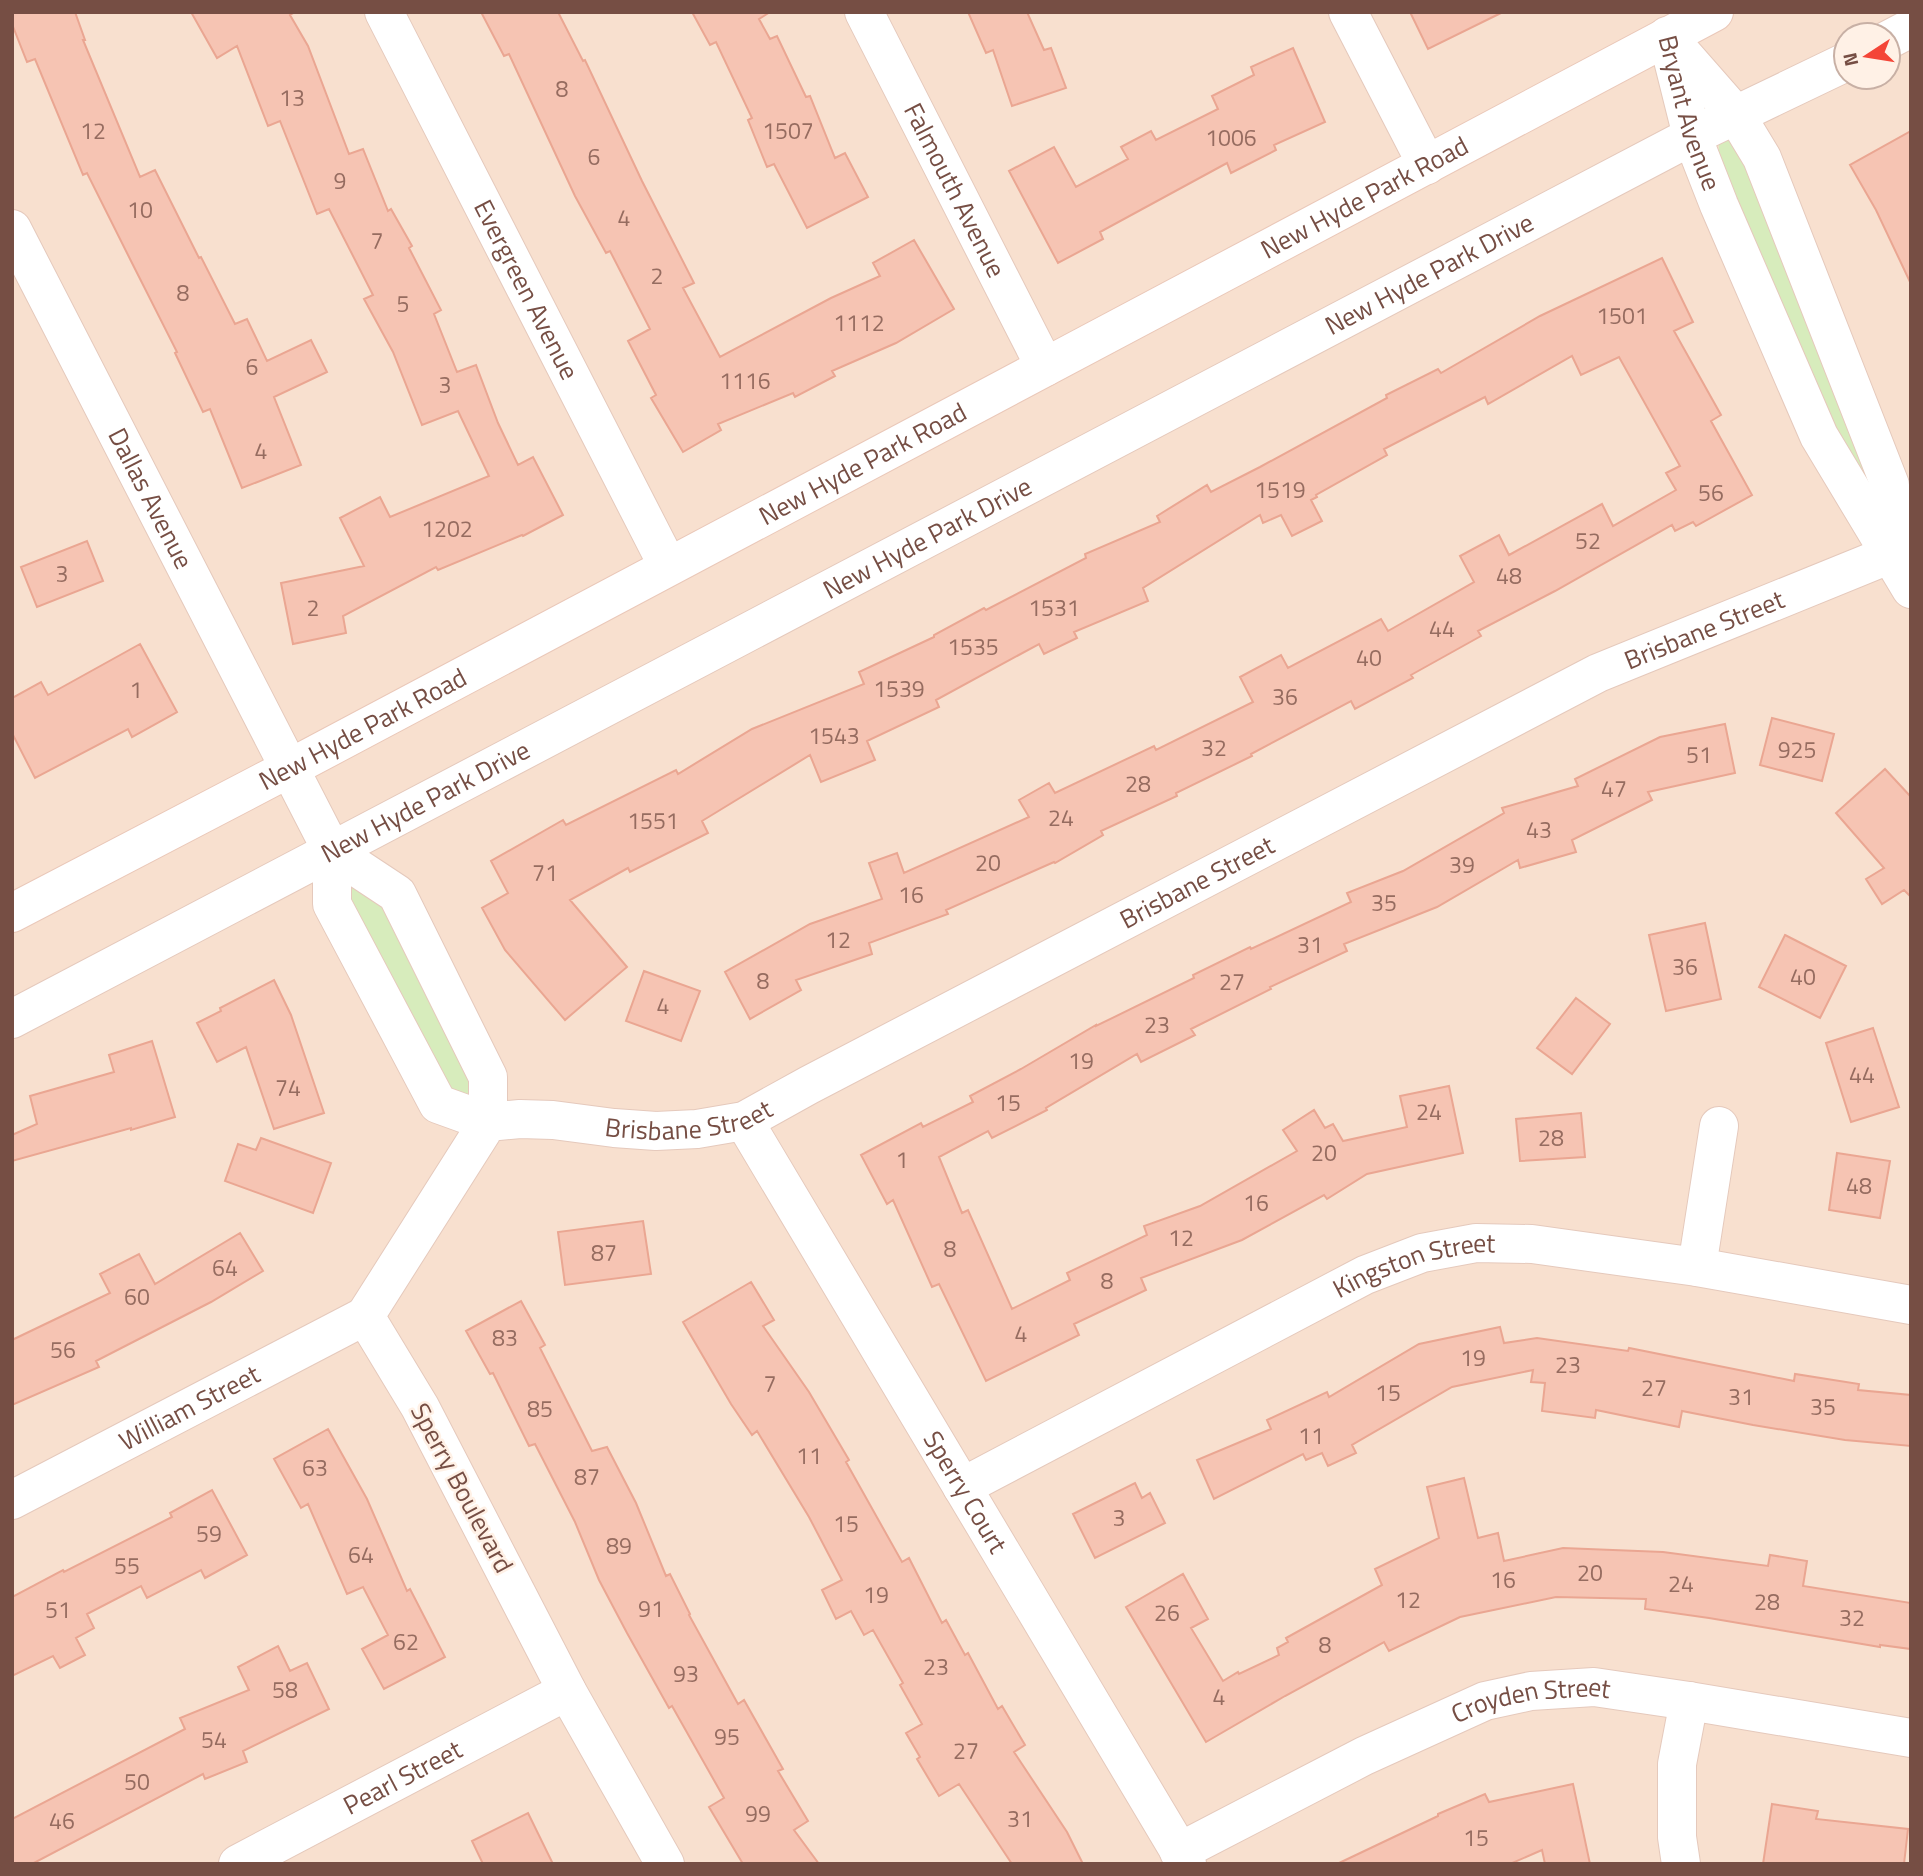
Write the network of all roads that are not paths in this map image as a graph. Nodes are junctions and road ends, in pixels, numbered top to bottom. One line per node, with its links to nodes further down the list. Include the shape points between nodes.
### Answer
1 (384, 12): 13 (street, Evergreen Avenue)
2 (864, 12): 11 (street, Falmouth Avenue)
3 (1348, 12): 9 (street)
4 (1714, 12): 5 (street, New Hyde Park Road)
5 (1667, 36): 7 (street, Bryant Avenue); 8 (street, Bryant Avenue); 9 (street, New Hyde Park Road)
6 (1832, 69): 7 (street, New Hyde Park Drive)
7 (1735, 115): 8 (street, New Hyde Park Drive); 12 (street, Bryant Avenue, via 1762,158 1890,485)
8 (1692, 136): 12 (street, Bryant Avenue, via 1819,436); 16 (street, New Hyde Park Drive)
9 (1427, 165): 11 (street, New Hyde Park Road)
10 (12, 229): 15 (street, Dallas Avenue)
11 (1045, 367): 13 (street, New Hyde Park Road)
12 (1891, 554): 14 (street, Bryant Avenue); 19 (street, Brisbane Street, via 1598,673)
13 (668, 566): 15 (street, New Hyde Park Road)
14 (1911, 589)
15 (290, 768): 16 (street); 17 (street, New Hyde Park Road)
16 (332, 850): 18 (street, New Hyde Park Drive); 20 (street, via 397,894 488,1077); 20 (street, via 332,904 438,1104)
17 (12, 913)
18 (12, 1019)
19 (744, 1121): 20 (street, Brisbane Street, via 656,1131 553,1119); 25 (street, Sperry Court)
20 (488, 1122): 24 (street)
21 (1719, 1126): 22 (street)
22 (1697, 1267): 23 (street, Kingston Street); 25 (street, Kingston Street, via 1532,1244 1476,1243 1422,1253 1365,1275)
23 (1911, 1305)
24 (365, 1317): 26 (street, William Street); 27 (street, Sperry Boulevard, via 420,1407)
25 (961, 1487): 30 (street, Sperry Court)
26 (12, 1500)
27 (568, 1691): 31 (street, Pearl Street); 32 (street, Sperry Boulevard)
28 (1689, 1701): 29 (street, Croyden Street); 30 (street, Croyden Street, via 1594,1688 1485,1701 1364,1756); 33 (street, via 1677,1764)
29 (1911, 1738)
30 (1183, 1858)
31 (238, 1864)
32 (665, 1864)
33 (1681, 1864)

